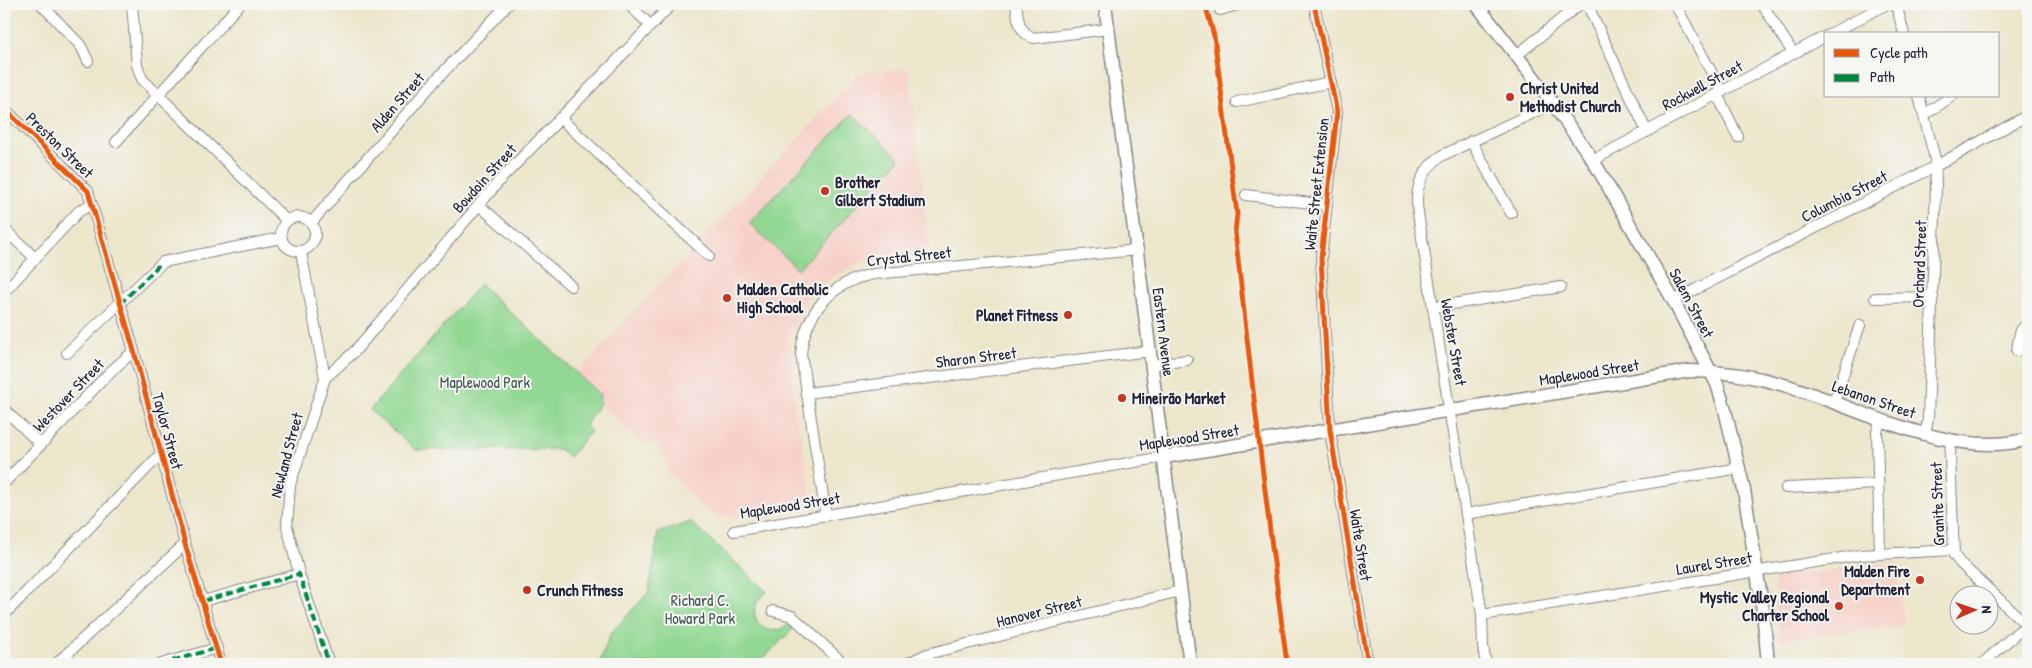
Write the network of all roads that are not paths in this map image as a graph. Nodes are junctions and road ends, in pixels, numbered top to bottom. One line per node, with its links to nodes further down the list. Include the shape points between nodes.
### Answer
1 (41, 4): 26 (street, via 81,46)
2 (132, 4): 29 (street, via 138,70)
3 (240, 4): 29 (street)
4 (508, 4): 50 (street, Alden Street, via 435,81)
5 (628, 4): 19 (street)
6 (672, 4): 19 (street, Bowdoin Street)
7 (1016, 4): 20 (street, via 1021,29 1034,38)
8 (1105, 4): 20 (main road, Eastern Avenue)
9 (1241, 4): 18 (street)
10 (1314, 4): 27 (street, Waite Street Extension)
11 (1476, 4): 25 (main road, Salem Street)
12 (1580, 4): 25 (street)
13 (1587, 4): 38 (street)
14 (1675, 4): 28 (street)
15 (1762, 4): 24 (street)
16 (1887, 4): 21 (street)
17 (1896, 4): 22 (street)
18 (1220, 10)
19 (650, 24): 37 (street, Bowdoin Street)
20 (1109, 29): 53 (main road, Eastern Avenue)
21 (1834, 32)
22 (1903, 32)
23 (1824, 37): 24 (street, Rockwell Street)
24 (1793, 53): 28 (street, Rockwell Street)
25 (1517, 55): 33 (main road, Salem Street)
26 (88, 61)
27 (1331, 82): 32 (street); 47 (street, Waite Street Extension, via 1337,119)
28 (1719, 93): 38 (street, Rockwell Street); 39 (street)
29 (158, 95): 41 (street); 49 (street)
30 (1920, 98): 35 (street, Orchard Street)
31 (1949, 98): 35 (street)
32 (1236, 102)
33 (1554, 103): 40 (street, Webster Street); 42 (main road, Salem Street)
34 (4, 108): 45 (street, Preston Street, via 88,190)
35 (1924, 115): 43 (street, Orchard Street)
36 (2028, 115): 43 (street, Columbia Street)
37 (560, 118): 46 (street, Bowdoin Street); 55 (street)
38 (1647, 132): 42 (street, Rockwell Street)
39 (1738, 137)
40 (1471, 141): 48 (street); 64 (street, Webster Street, via 1434,161 1422,177 1417,192)
41 (116, 142)
42 (1593, 160): 62 (main road, Salem Street)
43 (1936, 166): 60 (street, Orchard Street); 62 (street, Columbia Street)
44 (1246, 195): 47 (street)
45 (92, 204): 56 (street, via 79,211); 63 (street, Taylor Street)
46 (478, 205): 57 (street); 74 (street, Bowdoin Street, via 355,350)
47 (1327, 205): 80 (street, Waite Street Extension, via 1320,266)
48 (1511, 213)
49 (287, 221): 50 (street, via 299,217); 52 (street)
50 (311, 223): 54 (street, via 315,232 313,243)
51 (4, 229): 56 (street)
52 (281, 238): 54 (street, via 288,249); 63 (street, via 163,262)
53 (1138, 250): 67 (main road, Eastern Avenue); 75 (street, Crystal Street, via 858,277 833,290 810,320 801,354)
54 (301, 252): 74 (street)
55 (709, 256)
56 (35, 258): 59 (street)
57 (571, 286)
58 (1561, 287): 64 (street)
59 (4, 292)
60 (1933, 297): 61 (street); 81 (street, Orchard Street)
61 (1875, 298)
62 (1673, 301): 73 (main road, Salem Street)
63 (120, 304): 68 (street, Taylor Street); 70 (street)
64 (1433, 308): 78 (street, Webster Street)
65 (1860, 325): 76 (street)
66 (2028, 325): 69 (street, via 2021,329)
67 (1150, 350): 72 (main road, Eastern Avenue); 75 (street, Sharon Street)
68 (134, 351): 84 (street, Westover Street); 85 (street, Taylor Street)
69 (2017, 351)
70 (67, 353)
71 (1187, 360): 72 (street)
72 (1152, 365): 86 (main road, Eastern Avenue)
73 (1710, 371): 76 (main road, Lebanon Street, via 1782,384); 78 (main road, Maplewood Street, via 1690,371); 87 (main road, Salem Street, via 1722,399)
74 (325, 378): 98 (street, Newland Street, via 306,432 288,500 287,526)
75 (806, 393): 92 (street, Crystal Street)
76 (1834, 402): 79 (main road, Lebanon Street)
77 (4, 409): 84 (street)
78 (1450, 411): 80 (main road, Maplewood Street); 91 (street, Webster Street)
79 (1881, 419): 81 (main road, Lebanon Street); 89 (street, via 1877,432)
80 (1330, 430): 86 (main road, Maplewood Street); 113 (street, Waite Street)
81 (1925, 434): 82 (main road, Lebanon Street)
82 (1951, 440): 83 (main road, Lebanon Street, via 1994,444); 95 (street, Granite Street)
83 (2027, 441)
84 (41, 445): 88 (street, Westover Street)
85 (161, 454): 94 (street, Taylor Street); 102 (street)
86 (1164, 457): 92 (street, Maplewood Street); 99 (main road, Eastern Avenue)
87 (1740, 468): 91 (street); 97 (main road, Salem Street)
88 (4, 483)
89 (1878, 484): 90 (street); 96 (street)
90 (1786, 488)
91 (1466, 514): 103 (street, Webster Street)
92 (826, 516): 93 (street, Maplewood Street)
93 (734, 530)
94 (185, 544): 100 (street, Taylor Street); 106 (street)
95 (1952, 550): 96 (street, Laurel Street); 104 (street, Granite Street, via 1960,564)
96 (1880, 554): 97 (street, Laurel Street)
97 (1758, 571): 103 (street, Laurel Street); 115 (main road, Salem Street)
98 (299, 574): 100 (street); 109 (street, Newland Street)
99 (1180, 591): 111 (street, Hanover Street, via 927,654); 112 (main road, Eastern Avenue)
100 (203, 601): 105 (street, Taylor Street)
101 (773, 611): 110 (street, via 792,616)
102 (4, 614)
103 (1482, 615): 114 (street, Webster Street)
104 (2028, 626): 116 (street)
105 (217, 648): 107 (street); 108 (street, Taylor Street)
106 (56, 664)
107 (162, 664)
108 (221, 664)
109 (329, 664)
110 (844, 664)
111 (906, 664)
112 (1190, 664)
113 (1368, 664)
114 (1486, 664)
115 (1768, 664)
116 (1982, 664)

